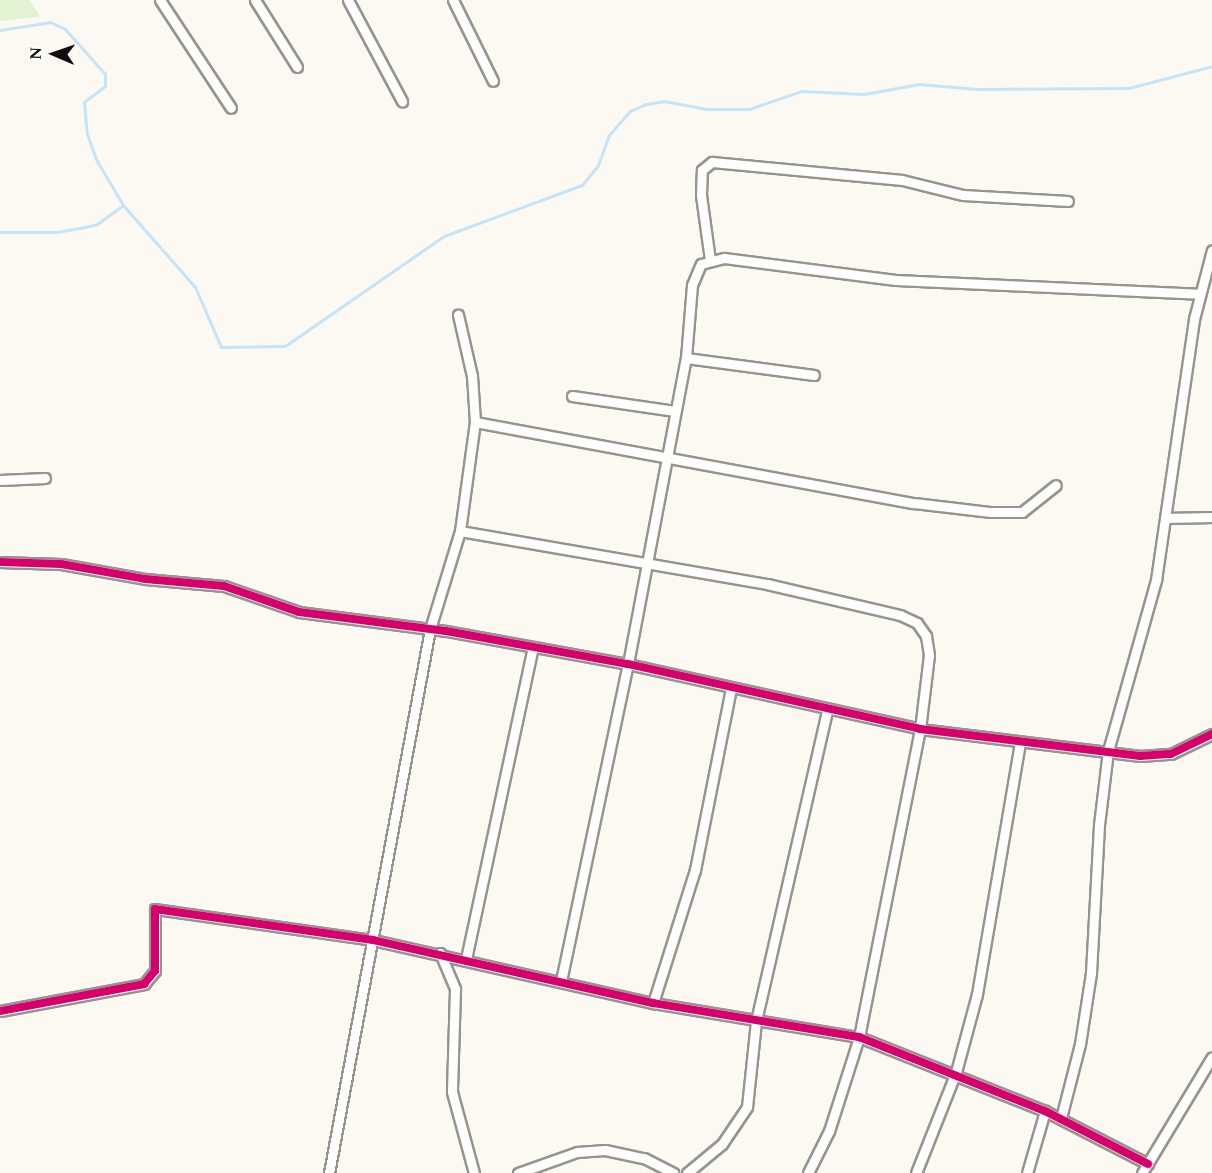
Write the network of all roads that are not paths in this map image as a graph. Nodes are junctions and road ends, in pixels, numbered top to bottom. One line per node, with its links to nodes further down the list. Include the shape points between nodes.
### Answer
1 (160, 0): 8 (street)
2 (255, 0): 5 (street)
3 (348, 0): 7 (street)
4 (453, 0): 6 (street)
5 (297, 67)
6 (493, 81)
7 (402, 101)
8 (231, 108)
9 (1068, 201): 11 (street, via 992,198 948,193 902,180 712,162 702,170 701,195)
10 (1212, 250): 12 (street)
11 (710, 260): 12 (street, via 724,258 896,280); 14 (street, via 696,272 692,285)
12 (1199, 294): 24 (street)
13 (458, 315): 18 (street, via 472,376)
14 (686, 358): 15 (street); 17 (street)
15 (814, 375)
16 (572, 396): 17 (street)
17 (675, 411): 19 (street)
18 (475, 422): 19 (street); 25 (street)
19 (667, 456): 22 (street, via 914,503 1000,513 1022,512); 27 (street)
20 (45, 478): 21 (street)
21 (0, 480)
22 (1056, 485)
23 (1212, 517): 24 (street)
24 (1168, 518): 36 (street, via 1144,631)
25 (460, 531): 27 (street); 28 (street)
26 (0, 562): 28 (street, via 61,564 224,586 299,612)
27 (647, 565): 30 (street); 33 (street, via 767,584 917,623 926,636 929,655)
28 (430, 629): 29 (street); 37 (street)
29 (532, 647): 30 (street); 39 (street)
30 (628, 664): 31 (street); 40 (street)
31 (731, 689): 32 (street); 41 (street, via 695,870)
32 (827, 710): 33 (street); 43 (street)
33 (920, 729): 35 (street); 44 (street)
34 (1212, 734): 36 (street, via 1170,754 1140,756)
35 (1020, 742): 36 (street); 46 (street, via 986,951)
36 (1108, 751): 48 (street, via 1099,825 1092,973 1080,1044)
37 (373, 940): 38 (street); 42 (street, via 155,909 155,971 144,984); 50 (street)
38 (440, 953): 39 (street); 51 (street, via 455,989 453,1092)
39 (466, 958): 40 (street)
40 (561, 981): 41 (street)
41 (653, 1003): 43 (street)
42 (0, 1011)
43 (756, 1021): 44 (street); 54 (street, via 747,1107 722,1144)
44 (859, 1037): 46 (street); 55 (street, via 833,1120)
45 (1212, 1057): 49 (street)
46 (956, 1072): 47 (street); 56 (street)
47 (1045, 1111): 48 (street); 57 (street)
48 (1061, 1118): 49 (street)
49 (1148, 1164): 58 (street)
50 (329, 1173)
51 (474, 1173)
52 (518, 1173): 53 (street, via 577,1152 605,1149 644,1158)
53 (673, 1173)
54 (687, 1173)
55 (808, 1173)
56 (916, 1173)
57 (1026, 1173)
58 (1142, 1173)

